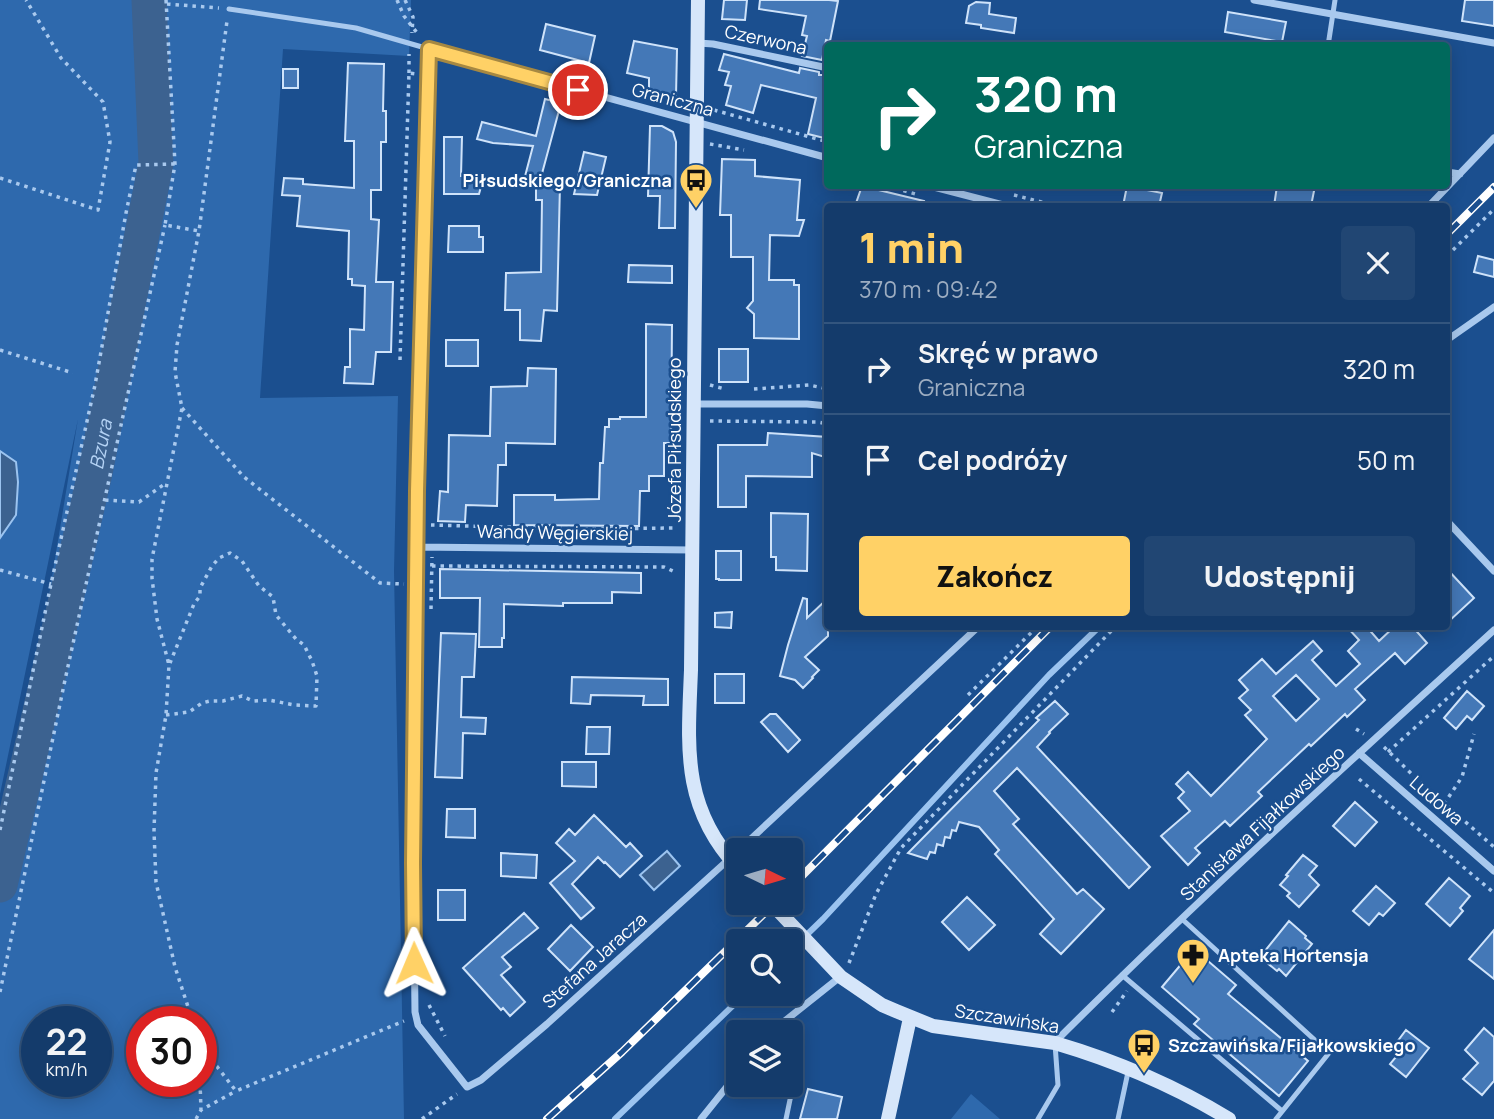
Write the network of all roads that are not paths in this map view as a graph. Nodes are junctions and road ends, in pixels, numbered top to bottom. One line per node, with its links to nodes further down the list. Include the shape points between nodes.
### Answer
1 (698, 0): 7 (street, Józefa Piłsudskiego)
2 (1254, 0): 5 (street)
3 (1335, 0): 5 (lane)
4 (229, 9): 9 (lane, via 356,28)
5 (1333, 14): 6 (lane); 8 (street)
6 (1329, 42)
7 (697, 43): 10 (street, Czerwona); 11 (street, Józefa Piłsudskiego)
8 (1494, 43)
9 (429, 49): 11 (street, Graniczna); 26 (street)
10 (824, 67)
11 (696, 122): 13 (street, Graniczna); 23 (street, Józefa Piłsudskiego)
12 (1494, 138): 15 (street)
13 (824, 157)
14 (1450, 172): 15 (street)
15 (1460, 174): 16 (street)
16 (1450, 184)
17 (942, 189): 19 (street)
18 (1445, 189): 20 (street)
19 (995, 203)
20 (1432, 203)
21 (1494, 307): 22 (street)
22 (1450, 338)
23 (694, 404): 24 (street); 27 (street, Józefa Piłsudskiego)
24 (824, 406)
25 (1450, 524): 28 (street)
26 (417, 547): 27 (street, Wandy Węgierskiej); 34 (street, Stefana Jaracza, via 415,1012 418,1025 467,1087 547,1024)
27 (693, 550): 33 (street, Józefa Piłsudskiego, via 691,771 709,828)
28 (1494, 571)
29 (975, 630): 32 (street, Stefana Jaracza)
30 (1494, 630): 31 (street, Stanisława Fijałkowskiego)
31 (1359, 753): 35 (street, Ludowa); 37 (street, Stanisława Fijałkowskiego)
32 (757, 838)
33 (726, 850)
34 (726, 867)
35 (1494, 870)
36 (782, 915): 39 (street, Szczawińska)
37 (1182, 919): 38 (street, Stanisława Fijałkowskiego); 46 (lane, via 1329,1053)
38 (1122, 975): 42 (street, Stanisława Fijałkowskiego); 46 (lane)
39 (841, 977): 40 (street, Szczawińska); 41 (street)
40 (910, 1018): 42 (street, Szczawińska, via 954,1030); 49 (street)
41 (788, 1020)
42 (1055, 1043): 43 (street, Szczawińska); 50 (lane, via 1058,1085)
43 (1128, 1069): 51 (lane); 52 (street, Szczawińska, via 1175,1088)
44 (726, 1088): 47 (street)
45 (791, 1097): 48 (lane)
46 (1282, 1111): 53 (lane)
47 (701, 1119)
48 (786, 1119)
49 (888, 1119)
50 (1038, 1119)
51 (1118, 1119)
52 (1229, 1119)
53 (1276, 1119)

